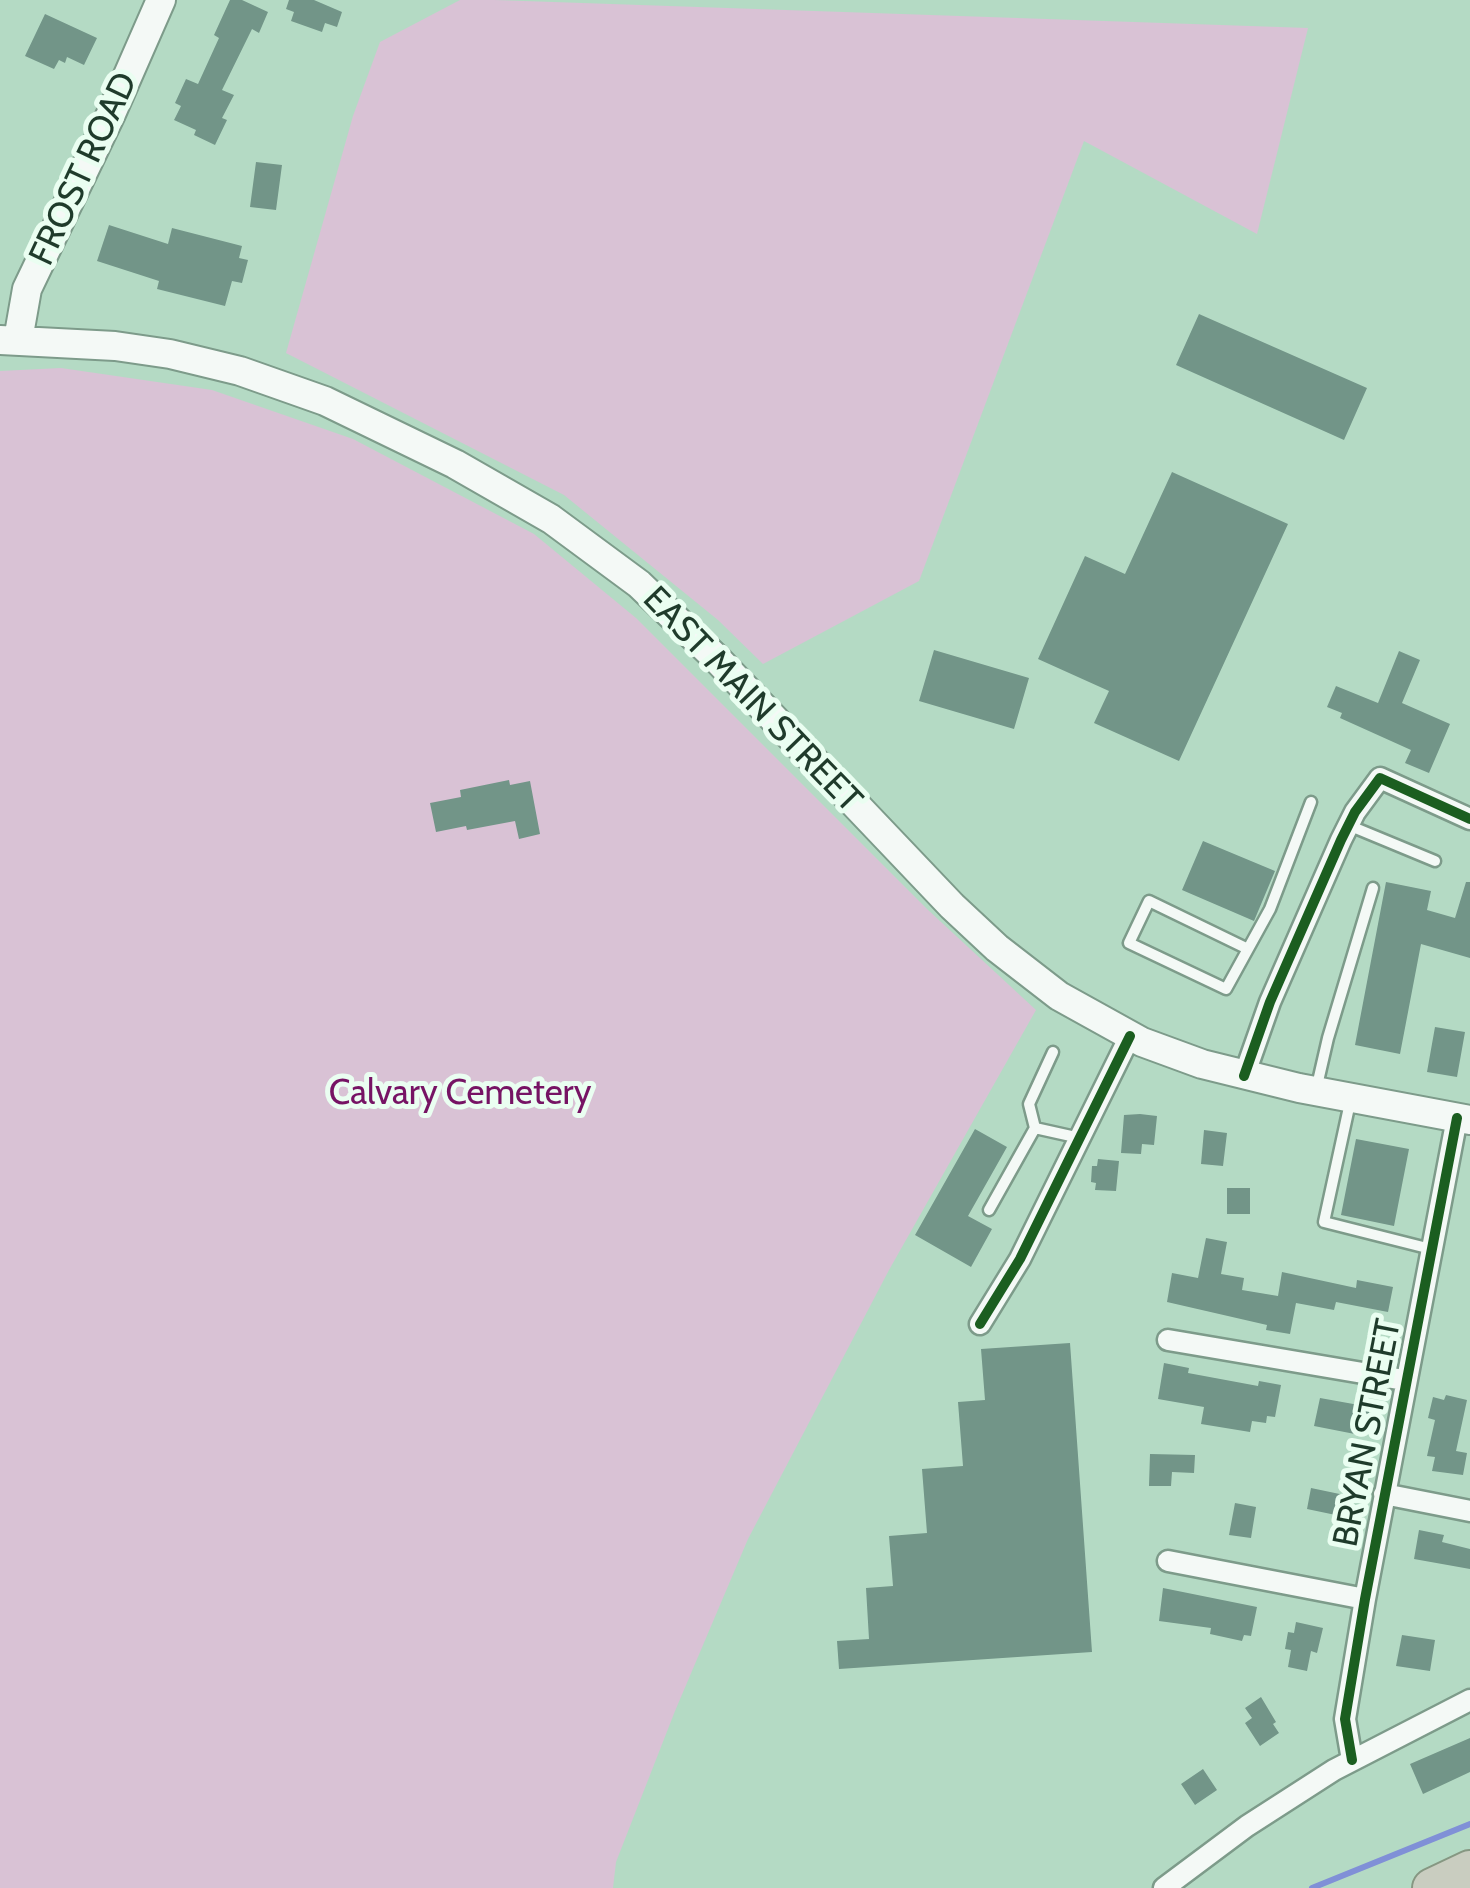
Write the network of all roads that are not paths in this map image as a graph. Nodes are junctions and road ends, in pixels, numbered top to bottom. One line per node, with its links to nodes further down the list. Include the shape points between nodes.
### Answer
1 (161, 0): 2 (main road, FROST ROAD)
2 (9, 340): 9 (main road, EAST MAIN STREET, via 145,350 261,377 386,429 540,512 675,617 997,948 1058,996)
3 (1311, 802): 8 (lane)
4 (1470, 818): 5 (street, via 1380,778)
5 (1348, 824): 6 (lane); 11 (street)
6 (1435, 860)
7 (1373, 888): 12 (lane)
8 (1248, 949): 8 (lane, via 1149,902 1129,943 1226,989)
9 (1130, 1036): 11 (main road, EAST MAIN STREET); 16 (street)
10 (1053, 1052): 15 (lane, via 1029,1104)
11 (1244, 1076): 12 (main road, EAST MAIN STREET)
12 (1316, 1091): 13 (main road, EAST MAIN STREET)
13 (1351, 1098): 14 (main road, EAST MAIN STREET); 18 (lane, via 1324,1222)
14 (1464, 1119): 18 (street, BRYAN STREET)
15 (1036, 1128): 16 (lane); 17 (lane)
16 (1080, 1138): 19 (street)
17 (989, 1210)
18 (1431, 1249): 21 (street, BRYAN STREET)
19 (980, 1324)
20 (1168, 1340): 21 (street)
21 (1404, 1380): 22 (street, BRYAN STREET)
22 (1384, 1494): 23 (street); 25 (street, BRYAN STREET)
23 (1470, 1511)
24 (1168, 1561): 25 (street)
25 (1365, 1599): 27 (street, BRYAN STREET, via 1345,1719)
26 (1470, 1700): 27 (street)
27 (1352, 1760): 29 (street)
28 (1470, 1870): 30 (highway)
29 (1164, 1888)
30 (1432, 1888)

